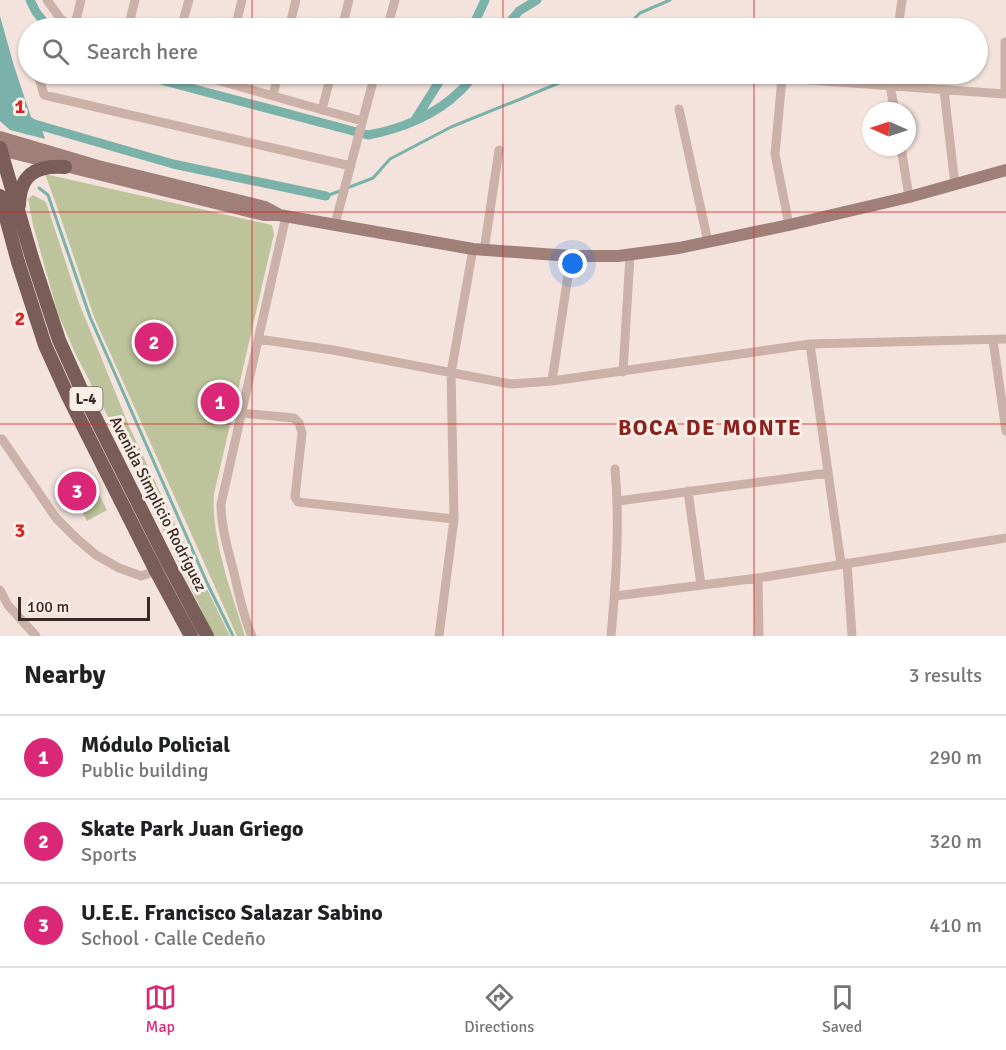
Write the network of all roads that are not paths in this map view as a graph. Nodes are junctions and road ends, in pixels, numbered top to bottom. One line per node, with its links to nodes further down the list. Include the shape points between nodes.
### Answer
1 (47, 0): 10 (street)
2 (81, 0): 11 (street)
3 (135, 0): 12 (street)
4 (189, 0): 13 (street)
5 (242, 0): 14 (street)
6 (296, 0): 15 (street)
7 (349, 0): 16 (street)
8 (395, 0): 17 (street)
9 (902, 0): 18 (street)
10 (60, 18)
11 (76, 18)
12 (130, 18)
13 (184, 18)
14 (238, 18)
15 (292, 18)
16 (344, 18)
17 (390, 18)
18 (899, 18)
19 (1005, 42): 28 (street, via 1005,94)
20 (41, 84): 39 (street, via 44,95)
21 (241, 84): 29 (street)
22 (276, 84): 29 (street)
23 (328, 84): 32 (street)
24 (372, 84): 33 (street)
25 (781, 84): 47 (street, via 775,154)
26 (863, 84): 27 (street)
27 (890, 86): 28 (street); 30 (street)
28 (944, 90): 41 (street)
29 (273, 96): 32 (street)
30 (893, 102)
31 (679, 109): 48 (street)
32 (322, 110): 33 (street)
33 (362, 122): 39 (street)
34 (0, 137): 45 (main road)
35 (0, 149): 38 (main road); 44 (main road, Avenida Simplicio Rodríguez / L-4)
36 (499, 150): 49 (street)
37 (902, 156): 43 (street)
38 (65, 166): 44 (main road, via 33,172 20,191); 45 (main road, via 264,215)
39 (351, 166): 46 (street)
40 (1006, 170): 41 (main road)
41 (955, 185): 43 (main road)
42 (0, 196): 69 (main road, Avenida Simplicio Rodríguez / L-4, via 45,345)
43 (909, 197): 47 (main road)
44 (19, 210): 74 (main road, Avenida Simplicio Rodríguez / L-4, via 63,350)
45 (283, 215): 46 (main road); 52 (street)
46 (335, 225): 49 (main road)
47 (789, 225): 48 (main road)
48 (708, 242): 50 (main road)
49 (478, 250): 51 (main road); 57 (street)
50 (630, 255): 51 (main road); 56 (street)
51 (571, 256): 58 (street)
52 (258, 339): 57 (street); 59 (street)
53 (1006, 339): 54 (street)
54 (993, 340): 55 (street); 60 (street)
55 (810, 344): 56 (street); 63 (street)
56 (623, 372): 58 (street)
57 (451, 373): 58 (street, via 511,384); 66 (street)
58 (552, 381)
59 (241, 413): 66 (street, via 294,418 299,423 302,433 295,497 298,502); 77 (street, via 224,485 221,520)
60 (1006, 431)
61 (1, 439): 69 (street, via 56,518 76,538 119,568 141,576)
62 (615, 469): 65 (street)
63 (828, 473): 64 (street); 68 (street)
64 (688, 491): 65 (street); 71 (street)
65 (618, 501): 73 (street)
66 (454, 519): 78 (street)
67 (1006, 538): 68 (street)
68 (844, 564): 70 (street); 81 (street)
69 (156, 572): 76 (main road, Avenida Simplicio Rodríguez / L-4)
70 (758, 578): 71 (street); 80 (street)
71 (701, 585): 73 (street)
72 (0, 590): 75 (street)
73 (615, 596): 79 (street)
74 (206, 633): 76 (street)
75 (36, 636)
76 (191, 636)
77 (252, 636)
78 (439, 636)
79 (611, 636)
80 (759, 636)
81 (852, 636)

